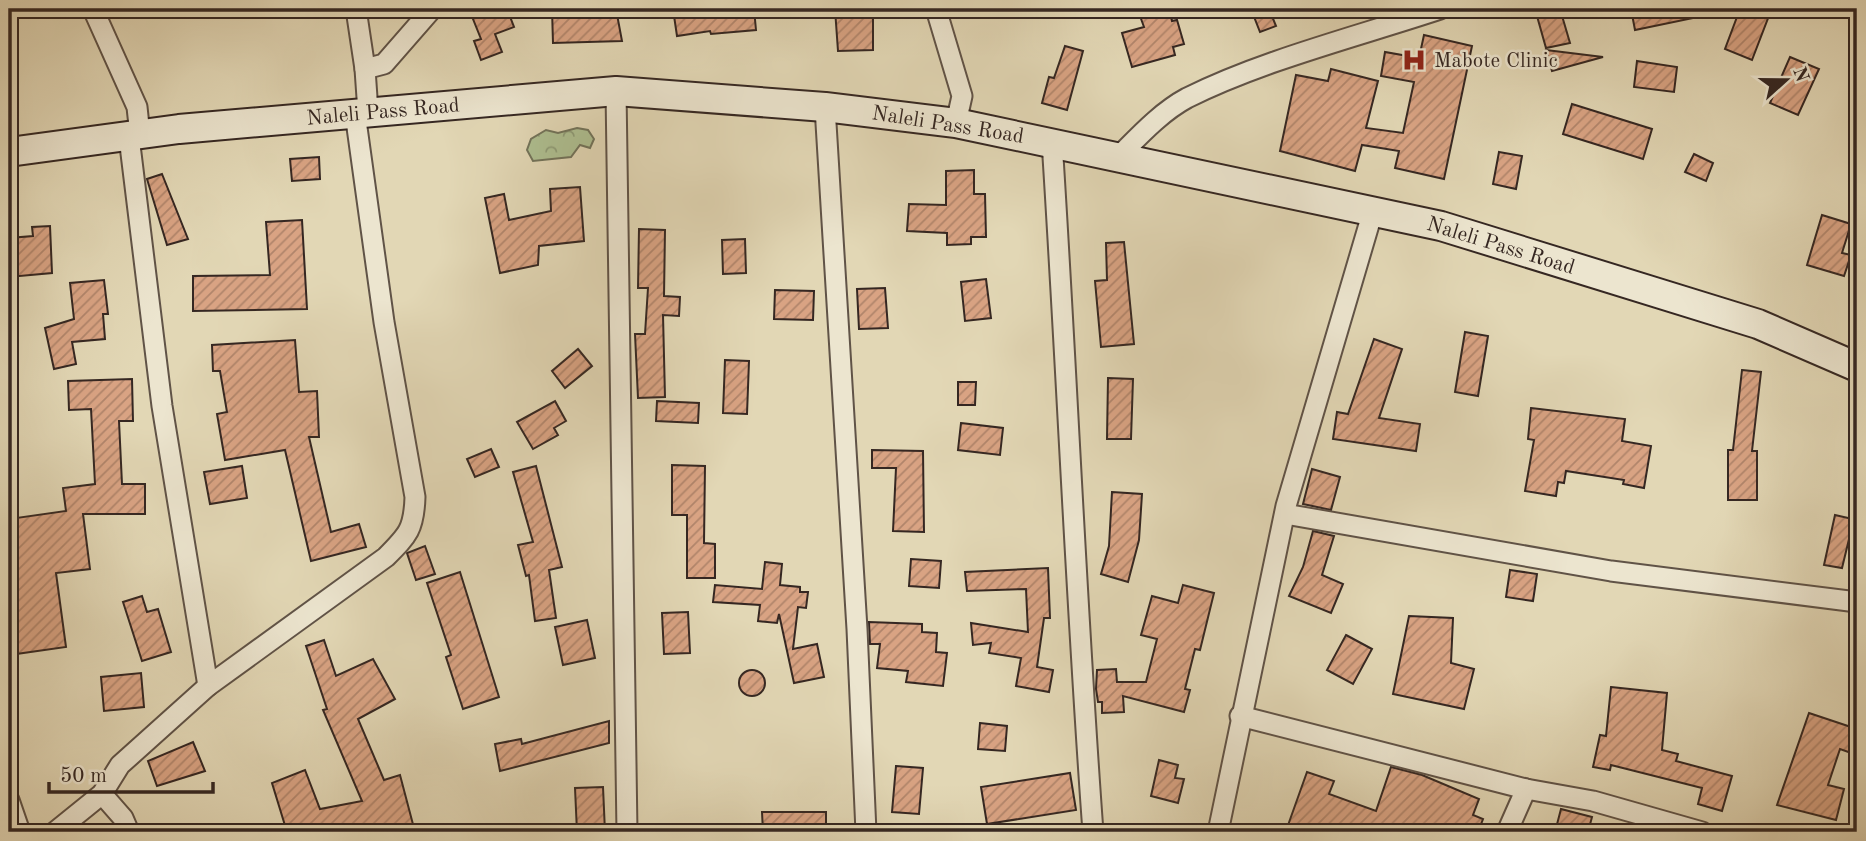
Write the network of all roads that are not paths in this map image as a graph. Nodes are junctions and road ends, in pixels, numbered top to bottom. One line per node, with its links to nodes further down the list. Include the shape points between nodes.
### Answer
1 (93, 9): 11 (street, via 137,107)
2 (356, 9): 6 (street)
3 (432, 9): 6 (street, via 384,64)
4 (936, 9): 10 (street, via 962,96)
5 (1440, 9): 14 (street, via 1186,99 1149,125)
6 (365, 69): 9 (street)
7 (616, 91): 8 (main road, Naleli Pass Road); 9 (main road, Naleli Pass Road); 27 (street)
8 (825, 107): 10 (main road, Naleli Pass Road); 28 (street)
9 (362, 112): 11 (main road, Naleli Pass Road); 19 (street, via 384,321 415,516 409,534 386,557)
10 (956, 123): 12 (main road, Naleli Pass Road)
11 (134, 136): 13 (main road, Naleli Pass Road); 19 (street, via 162,406)
12 (1052, 141): 14 (main road, Naleli Pass Road); 29 (street)
13 (9, 152)
14 (1118, 157): 15 (main road, Naleli Pass Road)
15 (1373, 211): 16 (main road, Naleli Pass Road, via 1441,226 1758,324); 17 (street)
16 (1857, 367)
17 (1285, 514): 18 (street, via 1611,571); 20 (street)
18 (1857, 602)
19 (208, 687): 22 (street, via 120,765)
20 (1240, 716): 21 (street); 30 (street)
21 (1526, 789): 31 (street); 32 (street, via 1592,801)
22 (102, 794): 25 (street); 26 (street)
23 (9, 800): 24 (street)
24 (20, 832)
25 (55, 832)
26 (129, 832)
27 (627, 832)
28 (866, 832)
29 (1093, 832)
30 (1218, 832)
31 (1507, 832)
32 (1702, 832)

